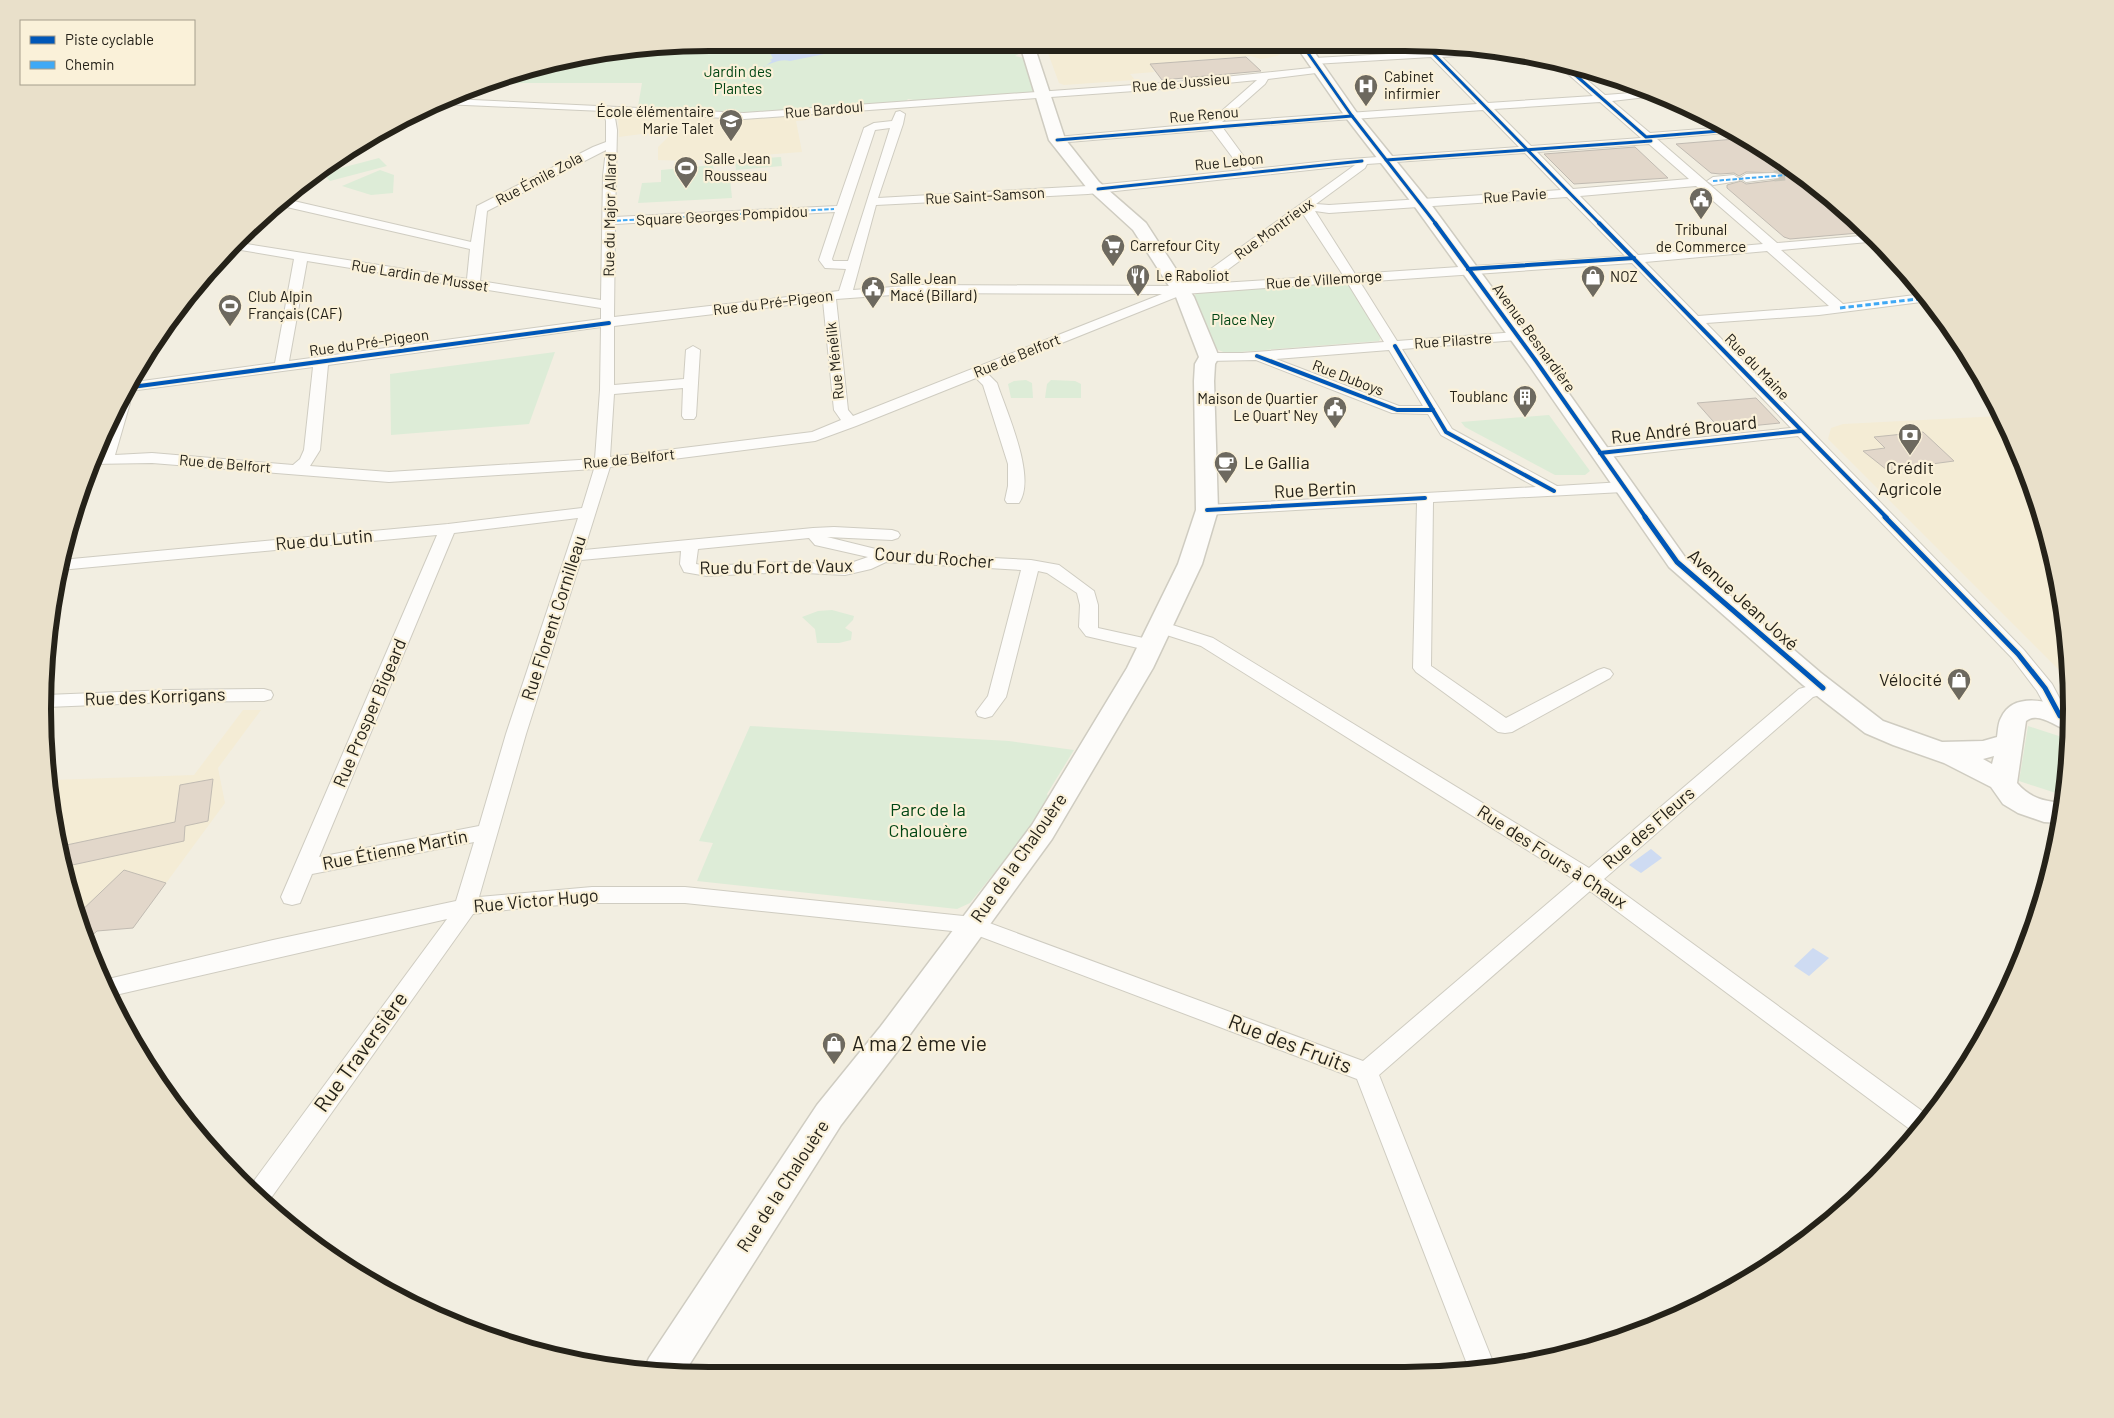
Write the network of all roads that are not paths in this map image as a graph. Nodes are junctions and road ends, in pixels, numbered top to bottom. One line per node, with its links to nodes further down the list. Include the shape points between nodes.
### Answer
1 (1029, 51): 8 (street)
2 (1307, 51): 5 (street, Avenue Besnardière)
3 (1449, 53): 4 (street)
4 (1433, 54): 5 (street); 13 (street, Rue du Maine)
5 (1317, 65): 7 (street, Rue de Jussieu); 15 (street, Avenue Besnardière)
6 (1574, 74): 10 (street)
7 (1263, 77): 8 (street, Rue de Jussieu); 17 (street)
8 (1042, 94): 12 (street, Rue Bardoul); 20 (street)
9 (1640, 95): 10 (street, Rue Renou)
10 (1602, 98): 13 (street, Rue Renou); 19 (street)
11 (454, 102): 14 (street, Rue Bardoul)
12 (903, 104): 14 (street, Rue Bardoul, via 737,116); 16 (street)
13 (1485, 107): 15 (street, Rue Renou); 22 (street, Rue du Maine)
14 (607, 109): 21 (street, Rue du Major Allard, via 611,115)
15 (1352, 116): 17 (street, Rue Renou); 23 (street, Avenue Besnardière)
16 (898, 124): 31 (street); 43 (street, via 870,128 825,260 830,265)
17 (1213, 127): 20 (street, Rue Renou); 25 (street)
18 (1719, 131): 19 (street)
19 (1648, 139): 22 (street); 28 (street)
20 (1057, 140): 29 (street)
21 (611, 144): 36 (street, Rue du Major Allard); 39 (street, Rue Émile Zola, via 481,209)
22 (1527, 150): 23 (street, Rue Lebon); 30 (street, Rue du Maine)
23 (1386, 160): 24 (street, Rue Lebon); 32 (street, Avenue Besnardière)
24 (1362, 162): 25 (street, Rue Lebon); 34 (street, Rue Montrieux, via 1361,166)
25 (1250, 172): 29 (street, Rue Lebon)
26 (1774, 176): 27 (street)
27 (1713, 181)
28 (1699, 182): 30 (street, Rue Pavie); 40 (street)
29 (1098, 189): 31 (street, Rue Saint-Samson); 47 (street, via 1140,227)
30 (1569, 193): 32 (street, Rue Pavie); 42 (street, Rue du Maine)
31 (871, 202): 43 (street)
32 (1421, 202): 34 (street, Rue Pavie); 44 (street, Avenue Besnardière)
33 (288, 204): 39 (street)
34 (1304, 207): 45 (street); 47 (street, Rue Montrieux, via 1206,279)
35 (834, 209): 36 (street, Square Georges Pompidou)
36 (610, 221): 51 (street, Rue du Major Allard)
37 (1865, 239): 40 (street)
38 (242, 247): 41 (street, Rue Lardin de Musset)
39 (476, 247): 46 (street, Rue Émile Zola)
40 (1772, 247): 42 (street, Rue de Villemorge); 52 (street)
41 (301, 256): 46 (street, Rue Lardin de Musset); 61 (street)
42 (1634, 258): 44 (street, Rue de Villemorge); 53 (street, Rue du Maine)
43 (853, 265): 48 (street)
44 (1468, 270): 45 (street, Rue de Villemorge); 55 (street, Avenue Besnardière)
45 (1352, 278): 47 (street, Rue de Villemorge); 56 (street)
46 (473, 284): 51 (street, Rue Lardin de Musset)
47 (1180, 290): 48 (street, Rue du Pré-Pigeon, via 920,289); 59 (street); 62 (street, Rue de Belfort)
48 (845, 294): 49 (street, Rue du Pré-Pigeon)
49 (828, 296): 54 (street, Rue du Pré-Pigeon); 68 (street, Rue Ménélik, via 841,410)
50 (1919, 299): 52 (street)
51 (608, 305): 54 (street, Rue du Major Allard)
52 (1840, 308): 53 (street)
53 (1695, 320): 69 (street, Rue du Maine)
54 (609, 323): 60 (street, Rue du Pré-Pigeon); 65 (street, Rue Florent Cornilleau)
55 (1518, 336): 56 (street, Rue Pilastre); 70 (street, Avenue Besnardière)
56 (1395, 346): 58 (street, Rue Pilastre); 66 (street)
57 (693, 350): 63 (street)
58 (1257, 356): 59 (street, Rue Pilastre); 66 (street, Rue Duboys, via 1397,410)
59 (1209, 357): 78 (street, Rue de la Chalouère, via 1205,364 1204,386)
60 (322, 362): 61 (street, Rue du Pré-Pigeon); 73 (street, via 312,450)
61 (281, 368): 64 (street, Rue du Pré-Pigeon)
62 (978, 372): 68 (street, Rue de Belfort); 77 (street, via 990,383 1016,464)
63 (691, 383): 65 (street); 67 (street)
64 (135, 388)
65 (607, 390): 72 (street, Rue Florent Cornilleau)
66 (1433, 410): 75 (street, via 1446,432)
67 (689, 416)
68 (851, 423): 72 (street, Rue de Belfort, via 815,436)
69 (1801, 431): 70 (street, Rue André Brouard); 94 (street, Rue du Maine, via 2018,654)
70 (1600, 453): 74 (main road, Avenue Jean Joxé)
71 (100, 459): 73 (street, Rue de Belfort, via 152,458)
72 (603, 462): 73 (street, Rue de Belfort, via 389,477); 79 (street, Rue Florent Cornilleau)
73 (296, 470)
74 (1623, 487): 75 (street, Rue Bertin); 90 (main road, Avenue Jean Joxé, via 1677,562)
75 (1554, 491): 76 (street, Rue Bertin)
76 (1425, 498): 78 (street, Rue Bertin); 89 (street, via 1422,668 1505,727)
77 (1013, 500)
78 (1207, 510): 88 (street, Rue de la Chalouère, via 1190,564)
79 (588, 512): 80 (street, Rue du Lutin); 84 (street, Rue Florent Cornilleau)
80 (448, 529): 86 (street, Rue du Lutin); 101 (street, Rue Prosper Bigeard)
81 (813, 533): 82 (street, Rue du Fort de Vaux); 83 (street, Rue du Fort de Vaux); 85 (street, Cour du Rocher, via 821,541)
82 (892, 535)
83 (690, 546): 84 (street, Rue du Fort de Vaux); 85 (street, Rue du Fort de Vaux, via 690,568 708,571 786,567 845,570)
84 (574, 556): 100 (street, Rue Florent Cornilleau)
85 (882, 557): 87 (street, Cour du Rocher)
86 (68, 564)
87 (1031, 565): 88 (street, Cour du Rocher, via 1053,569 1085,591 1089,605 1088,627 1092,632); 93 (street, via 996,698)
88 (1156, 636): 102 (street, Rue des Fours à Chaux, via 1183,633 1206,642); 105 (street, Rue de la Chalouère, via 1042,832)
89 (1604, 674)
90 (1823, 688): 97 (street, Avenue Jean Joxé, via 1874,727); 102 (street, Rue des Fleurs, via 1806,693)
91 (264, 695): 92 (street, Rue des Korrigans)
92 (51, 701)
93 (985, 712)
94 (2063, 715)
95 (2063, 718): 96 (street, via 2035,710 2019,712 2013,719)
96 (2009, 743): 97 (street, Avenue Jean Joxé, via 1983,750); 98 (street)
97 (1937, 750): 98 (street, Avenue Jean Joxé)
98 (2003, 781): 99 (street, via 2016,799)
99 (2053, 818)
100 (486, 832): 101 (street, Rue Étienne Martin); 104 (street, Rue Florent Cornilleau)
101 (305, 868): 103 (street, Rue Prosper Bigeard)
102 (1590, 879): 107 (street, Rue des Fleurs); 108 (street, Rue des Fours à Chaux)
103 (292, 897)
104 (465, 907): 105 (street, Rue Victor Hugo, via 592,895 678,895); 106 (street, Rue Victor Hugo); 109 (street, Rue Traversière)
105 (973, 925): 107 (street, Rue des Fruits); 111 (street, Rue de la Chalouère, via 829,1115)
106 (113, 987)
107 (1366, 1072): 110 (street, Rue des Fruits)
108 (1917, 1121)
109 (261, 1191)
110 (1480, 1362)
111 (667, 1365)

